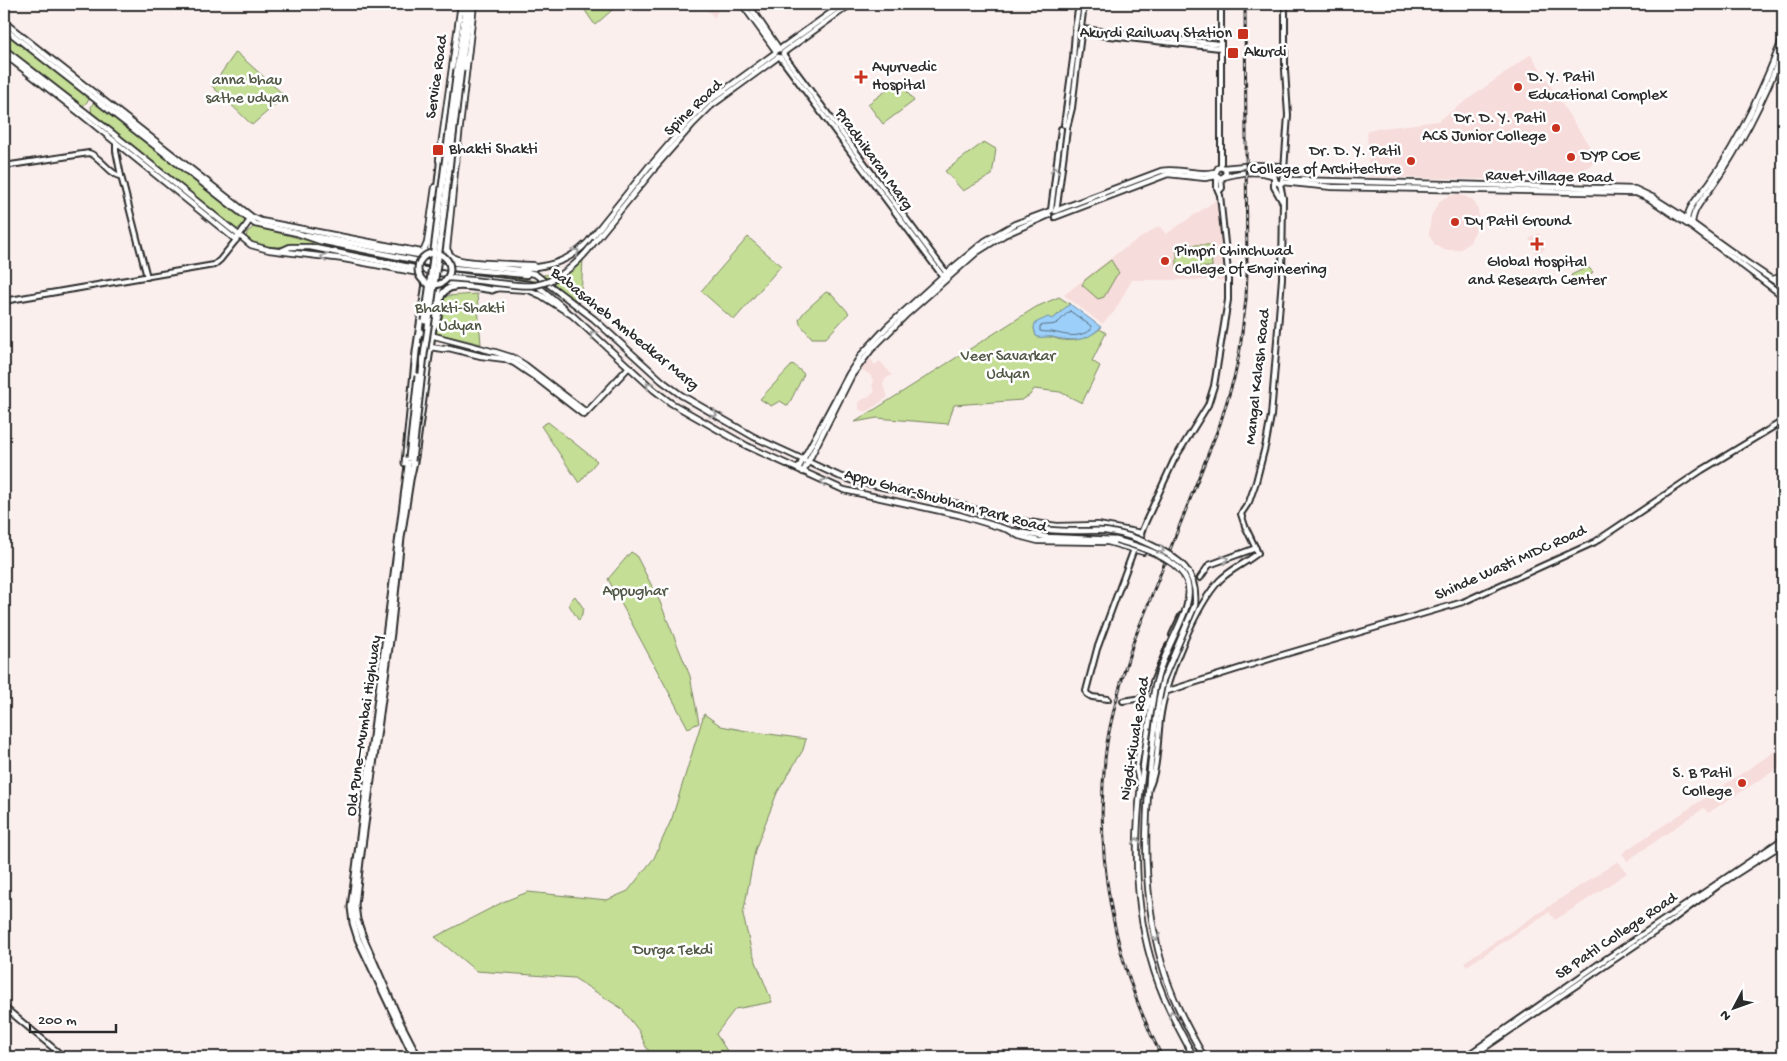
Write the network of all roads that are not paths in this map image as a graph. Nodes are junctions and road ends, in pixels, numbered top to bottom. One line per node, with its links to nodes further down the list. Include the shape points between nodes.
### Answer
1 (461, 4): 26 (main road, Service Road)
2 (466, 4): 13 (highway)
3 (470, 4): 13 (highway)
4 (474, 4): 26 (main road)
5 (742, 4): 23 (main road)
6 (748, 4): 23 (main road)
7 (843, 4): 23 (main road)
8 (851, 4): 23 (main road)
9 (1079, 4): 16 (street)
10 (1084, 4): 17 (street)
11 (1221, 4): 19 (street)
12 (1285, 4): 30 (street, via 1288,115)
13 (466, 18): 22 (highway)
14 (4, 22): 43 (main road)
15 (4, 28): 43 (main road)
16 (1075, 30): 17 (street); 17 (street, via 1077,35); 27 (street)
17 (1081, 31): 19 (street); 27 (street, via 1072,108)
18 (1783, 38): 25 (main road)
19 (1220, 46): 35 (street)
20 (4, 49): 46 (main road)
21 (1783, 50): 25 (main road)
22 (462, 53): 26 (highway); 26 (highway)
23 (779, 53): 33 (main road, via 708,102); 55 (street, Pradhikaran Marg)
24 (4, 54): 28 (main road)
25 (1776, 61): 44 (main road, via 1722,165 1690,211)
26 (459, 69): 29 (main road, Service Road); 31 (main road); 81 (highway, bridge, via 440,244)
27 (1065, 128): 42 (street, one-way to 27); 42 (street, via 1060,188 1057,206)
28 (116, 142): 37 (street); 46 (main road)
29 (440, 156): 43 (main road, Service Road, via 427,243 421,252); 48 (highway, bridge)
30 (1284, 159): 34 (street); 36 (street)
31 (456, 161): 49 (highway, bridge, via 452,169); 51 (main road, via 447,249 455,259)
32 (4, 166): 37 (street, via 91,153)
33 (653, 166): 51 (main road, one-way to 33, via 563,261 584,246); 57 (main road, bridge, via 588,251 555,278 536,285)
34 (1278, 166): 35 (main road); 36 (main road); 39 (main road)
35 (1222, 167): 38 (main road, via 1218,168); 38 (main road, via 1226,172)
36 (1284, 170): 40 (main road)
37 (121, 176): 56 (street)
38 (1219, 176): 39 (main road, via 1265,172); 42 (main road, via 1174,169); 84 (street, via 1228,300 1214,386 1208,405 1174,460)
39 (1274, 176): 40 (main road, via 1276,182); 41 (street, Mangal Kalash Road, via 1273,184)
40 (1282, 182): 41 (street, Mangal Kalash Road); 44 (main road, Ravet Village Road, via 1332,187 1631,192 1648,198)
41 (1282, 201): 86 (street, Mangal Kalash Road, via 1282,278 1270,416 1256,482 1241,514)
42 (1052, 213): 55 (main road, via 1004,235)
43 (251, 219): 45 (main road, via 259,226); 46 (main road)
44 (1690, 224): 58 (main road, Ravet Village Road)
45 (297, 233): 48 (main road); 59 (main road, via 320,241 453,268 517,273)
46 (237, 238): 47 (main road, via 251,245); 56 (street, via 214,265)
47 (280, 251): 53 (main road, one-way to 47); 66 (main road, via 290,247 310,247 439,273 529,284 539,287)
48 (428, 255): 49 (highway, bridge); 53 (highway, bridge, via 419,264)
49 (443, 256): 50 (highway, bridge)
50 (448, 262): 52 (main road); 57 (highway, bridge, via 450,268)
51 (534, 266): 52 (main road)
52 (519, 270): 59 (main road, Babasaheb Ambedkar Marg, via 535,274)
53 (419, 273): 60 (highway, bridge)
54 (1783, 274): 58 (main road)
55 (946, 276): 78 (main road, via 887,327 862,354); 79 (main road, via 860,362)
56 (147, 277): 65 (street)
57 (446, 279): 61 (highway, bridge); 63 (main road, Babasaheb Ambedkar Marg, via 448,283)
58 (1769, 280): 62 (main road, Ravet Village Road); 64 (main road, Ravet Village Road)
59 (544, 281): 78 (main road, Babasaheb Ambedkar Marg, one-way to 78, via 594,319 672,389 754,437)
60 (426, 283): 61 (highway, bridge); 68 (highway)
61 (439, 284): 67 (highway)
62 (1783, 285)
63 (496, 288): 66 (main road, Babasaheb Ambedkar Marg, via 529,290); 67 (highway, via 456,286 446,289 441,295 437,322)
64 (1782, 294)
65 (4, 301)
66 (572, 315): 75 (main road, Babasaheb Ambedkar Marg, one-way to 66)
67 (432, 331): 68 (main road); 69 (main road); 71 (highway, Old Pune–Mumbai Highway)
68 (419, 332): 70 (highway)
69 (455, 342): 73 (main road); 76 (main road, via 514,358)
70 (417, 345): 71 (main road); 81 (highway, via 406,445)
71 (431, 347): 72 (main road); 74 (highway, Old Pune–Mumbai Highway)
72 (443, 349): 73 (main road); 74 (main road, via 432,353)
73 (453, 349): 76 (main road, via 514,362)
74 (428, 361): 81 (highway, Old Pune–Mumbai Highway, via 415,457)
75 (629, 367): 76 (main road); 80 (main road, Babasaheb Ambedkar Marg, one-way to 75, via 747,446 671,403)
76 (585, 414)
77 (1783, 421): 90 (street, Shinde Wasti MIDC Road, via 1695,474 1595,542 1463,602)
78 (804, 458): 79 (main road, Babasaheb Ambedkar Marg); 80 (main road)
79 (809, 461): 80 (main road); 82 (main road, Appu Ghar-Shubham Park Road, via 851,480 958,504)
80 (800, 470): 83 (main road, Appu Ghar-Shubham Park Road, one-way to 80, via 959,515 844,490)
81 (408, 479): 102 (highway, Old Pune–Mumbai Highway, via 351,907 358,938); 103 (highway, Old Pune–Mumbai Highway, via 356,904 363,937)
82 (1012, 521): 84 (main road, Appu Ghar-Shubham Park Road, via 1057,526 1098,525); 95 (main road, Nigdi-Kiwale Road, one-way to 95, bridge, via 1045,530 1122,534 1174,557 1190,573 1196,594 1195,605 1163,680)
83 (1009, 530): 85 (main road, Appu Ghar-Shubham Park Road, via 1038,541 1108,542); 94 (main road, Nigdi-Kiwale Road, bridge, via 1046,537 1116,540 1129,544 1168,560 1180,571 1188,586 1189,600 1155,683)
84 (1141, 534): 87 (street)
85 (1134, 548): 87 (main road, Appu Ghar-Shubham Park Road); 92 (street, via 1097,649 1086,691 1092,697)
86 (1257, 549): 88 (street, one-way to 86, via 1209,565); 90 (street, via 1256,555 1220,580 1207,598)
87 (1143, 552)
88 (1200, 578)
89 (1186, 597): 91 (street)
90 (1165, 691): 91 (street, Shinde Wasti MIDC Road); 95 (street, via 1154,778)
91 (1149, 696): 93 (street, Shinde Wasti MIDC Road); 94 (street, via 1136,769)
92 (1108, 699)
93 (1123, 701)
94 (1140, 786): 104 (main road, Nigdi-Kiwale Road, one-way to 94, via 1164,998 1147,944 1138,890 1136,840)
95 (1148, 790): 105 (main road, Nigdi-Kiwale Road, one-way to 105, via 1146,852 1151,914 1164,970 1176,1003)
96 (1783, 840): 98 (street, SB Patil College Road)
97 (1783, 844): 98 (street, SB Patil College Road)
98 (1709, 891): 99 (street, SB Patil College Road)
99 (1691, 904): 106 (street, SB Patil College Road); 107 (street, SB Patil College Road)
100 (4, 1008): 101 (street)
101 (64, 1057)
102 (414, 1057)
103 (418, 1057)
104 (1194, 1057)
105 (1204, 1057)
106 (1465, 1057)
107 (1471, 1057)

